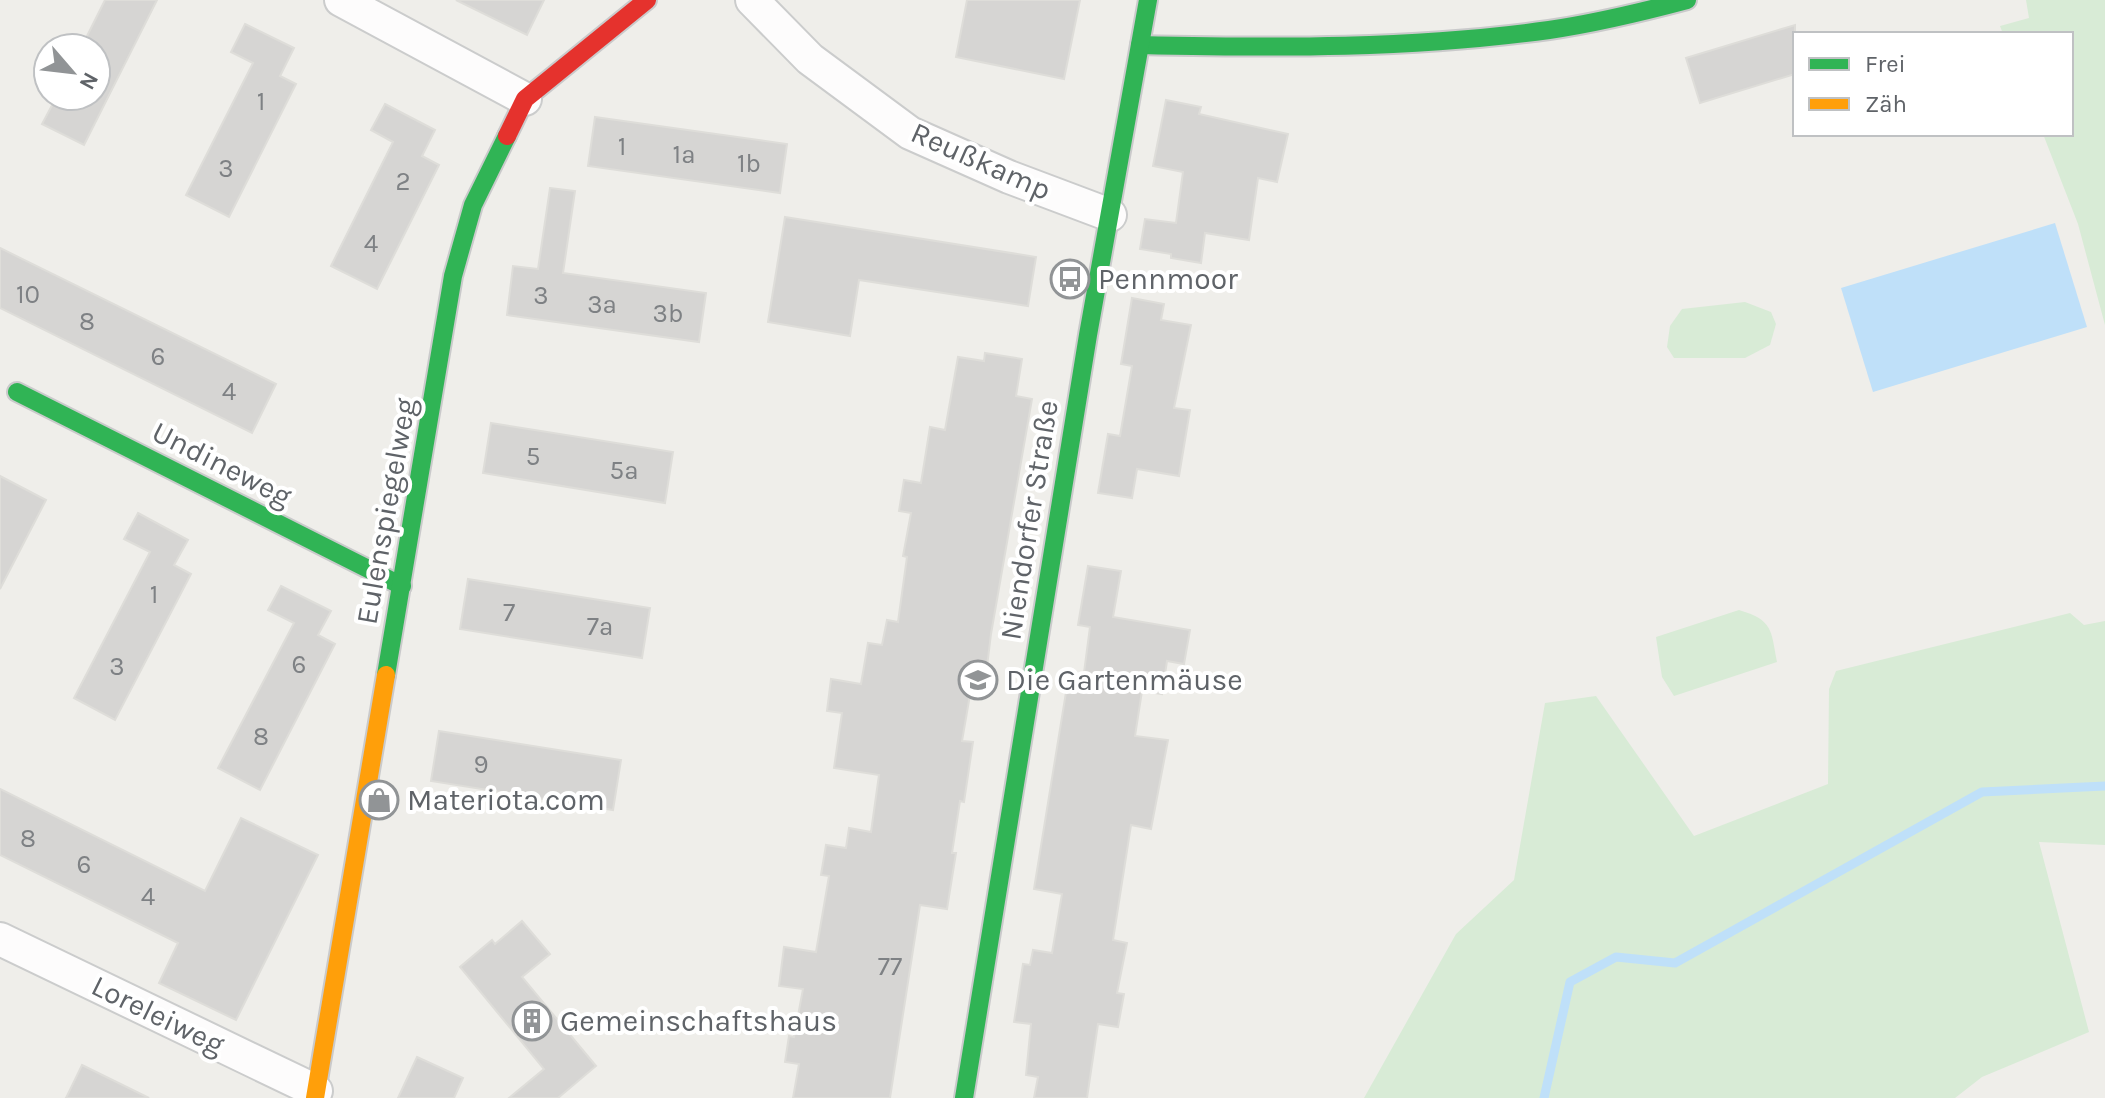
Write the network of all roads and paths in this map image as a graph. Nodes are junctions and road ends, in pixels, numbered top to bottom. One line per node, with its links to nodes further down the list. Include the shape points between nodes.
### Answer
1 (341, 0): 8 (street)
2 (647, 0): 8 (street, Eulenspiegelweg)
3 (752, 0): 9 (street, Reußkamp, via 810,59 910,133)
4 (1148, 0): 7 (street, Niendorfer Straße)
5 (1687, 0): 6 (street)
6 (1631, 8): 7 (street, via 1563,29 1411,45)
7 (1140, 45): 9 (street, Niendorfer Straße)
8 (525, 99): 11 (street, Eulenspiegelweg, via 473,205 453,276)
9 (1110, 215): 14 (street, Niendorfer Straße)
10 (17, 392): 11 (street, Undineweg)
11 (402, 586): 13 (street, Eulenspiegelweg)
12 (0, 939): 13 (street, Loreleiweg)
13 (316, 1095)
14 (964, 1098)

